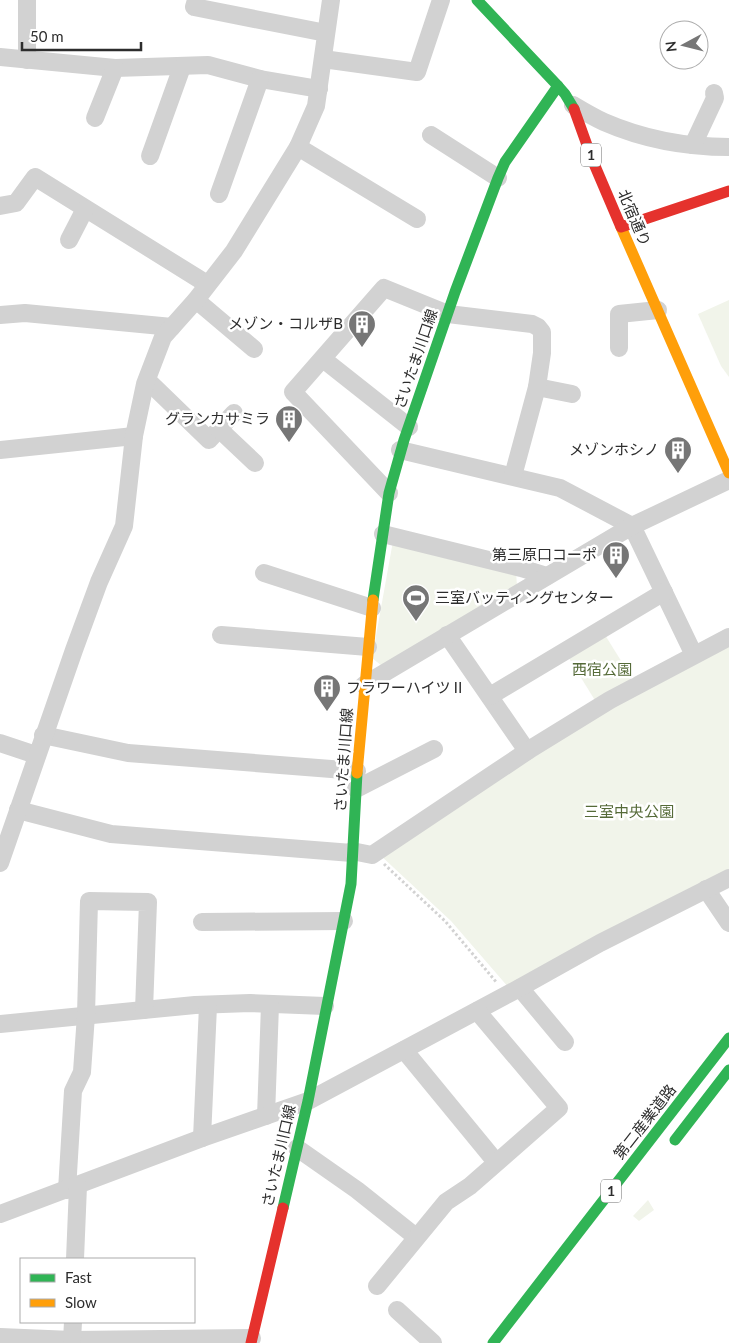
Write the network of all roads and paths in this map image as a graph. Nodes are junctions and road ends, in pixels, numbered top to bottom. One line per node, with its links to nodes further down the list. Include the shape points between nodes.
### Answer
1 (27, 0): 9 (street)
2 (196, 0): 6 (street, via 194,7)
3 (331, 0): 6 (street)
4 (441, 0): 8 (street, via 417,72)
5 (477, 0): 13 (main road, 北宿通り)
6 (326, 33): 8 (street)
7 (0, 57): 9 (street)
8 (323, 59): 14 (street)
9 (27, 60): 11 (street)
10 (182, 67): 11 (street); 12 (street, via 208,65); 22 (street)
11 (115, 68): 17 (street)
12 (260, 80): 14 (street); 25 (street)
13 (558, 86): 16 (main road, 北宿通り / 1); 23 (main road, さいたま川口線, via 505,162)
14 (318, 89): 20 (street, via 316,106)
15 (714, 93): 19 (street, via 715,98)
16 (573, 105): 19 (street, via 604,122 632,132); 29 (main road, 北宿通り / 1)
17 (95, 118)
18 (431, 135): 23 (street)
19 (693, 145): 21 (street)
20 (298, 147): 28 (street); 31 (street, via 234,250)
21 (729, 147)
22 (150, 156)
23 (498, 178): 34 (main road, さいたま川口線)
24 (729, 191): 29 (main road)
25 (219, 194)
26 (0, 206): 27 (street, via 16,203 35,177)
27 (85, 209): 30 (street); 31 (street)
28 (417, 218)
29 (621, 227): 33 (main road, 北宿通り)
30 (69, 240)
31 (207, 284): 32 (street)
32 (196, 300): 36 (street); 38 (street)
33 (658, 310): 37 (street, via 619,314); 50 (main road, 北宿通り)
34 (448, 314): 39 (street, via 384,288); 41 (street, via 538,326 543,339); 44 (main road, さいたま川口線)
35 (0, 315): 36 (street, via 25,313)
36 (172, 328): 40 (street, via 163,337)
37 (619, 348)
38 (254, 349)
39 (323, 359): 44 (street); 53 (street, via 293,392)
40 (147, 380): 45 (street, via 209,440); 46 (street)
41 (537, 387): 42 (street); 51 (street)
42 (572, 394)
43 (234, 413): 45 (street)
44 (409, 427): 48 (main road, さいたま川口線)
45 (219, 429): 49 (street)
46 (134, 436): 47 (street); 67 (street, via 124,526 99,582)
47 (0, 450)
48 (400, 450): 51 (street); 53 (main road, さいたま川口線)
49 (255, 463)
50 (729, 473)
51 (513, 476): 54 (street, via 560,488)
52 (729, 480): 54 (street)
53 (389, 493): 55 (main road, さいたま川口線)
54 (632, 526): 57 (street); 58 (street)
55 (383, 534): 57 (street); 59 (main road, さいたま川口線)
56 (264, 573): 59 (street)
57 (547, 576): 61 (street)
58 (664, 592): 64 (street); 66 (street)
59 (372, 608): 63 (main road, さいたま川口線)
60 (221, 635): 63 (street)
61 (448, 635): 65 (street); 66 (street)
62 (729, 637): 64 (street)
63 (368, 648): 65 (main road, さいたま川口線)
64 (694, 655): 70 (street, via 610,700)
65 (364, 685): 72 (main road, さいたま川口線)
66 (490, 696): 70 (street)
67 (44, 735): 71 (street); 72 (street, via 128,753)
68 (0, 743): 71 (street)
69 (434, 749): 72 (street)
70 (527, 751): 75 (street)
71 (36, 755): 73 (street)
72 (356, 780): 74 (main road, さいたま川口線)
73 (18, 810): 74 (street, via 111,834); 76 (street)
74 (352, 852): 75 (street); 79 (main road, さいたま川口線, via 351,884)
75 (373, 854): 82 (path)
76 (0, 863)
77 (729, 878): 78 (street)
78 (706, 888): 81 (street); 82 (street)
79 (344, 921): 80 (street); 85 (main road, さいたま川口線)
80 (202, 922)
81 (729, 923)
82 (514, 991): 87 (street); 91 (street)
83 (270, 1005): 84 (street); 85 (street); 95 (street)
84 (208, 1006): 86 (street); 96 (street)
85 (325, 1006): 94 (main road, さいたま川口線)
86 (144, 1010): 88 (street); 88 (street, via 148,902 89,901)
87 (477, 1011): 92 (street); 99 (street, via 560,1108)
88 (86, 1015): 89 (street); 100 (street, via 82,1072 73,1091)
89 (0, 1024)
90 (729, 1038): 112 (main road, 第二産業道路 / 1)
91 (565, 1042)
92 (404, 1050): 94 (street); 99 (street)
93 (729, 1070): 98 (main road)
94 (308, 1101): 95 (street); 97 (main road, さいたま川口線)
95 (266, 1116): 96 (street)
96 (202, 1138): 100 (street)
97 (297, 1148): 102 (street); 109 (main road, さいたま川口線)
98 (668, 1148)
99 (496, 1162): 102 (street, via 446,1202)
100 (72, 1188): 101 (street); 103 (street)
101 (0, 1214)
102 (416, 1237): 104 (street)
103 (76, 1258)
104 (377, 1286)
105 (397, 1310): 111 (street)
106 (73, 1323): 108 (street)
107 (0, 1338): 110 (street)
108 (72, 1340): 109 (street); 110 (street)
109 (252, 1340)
110 (33, 1341)
111 (433, 1343)
112 (493, 1343)

